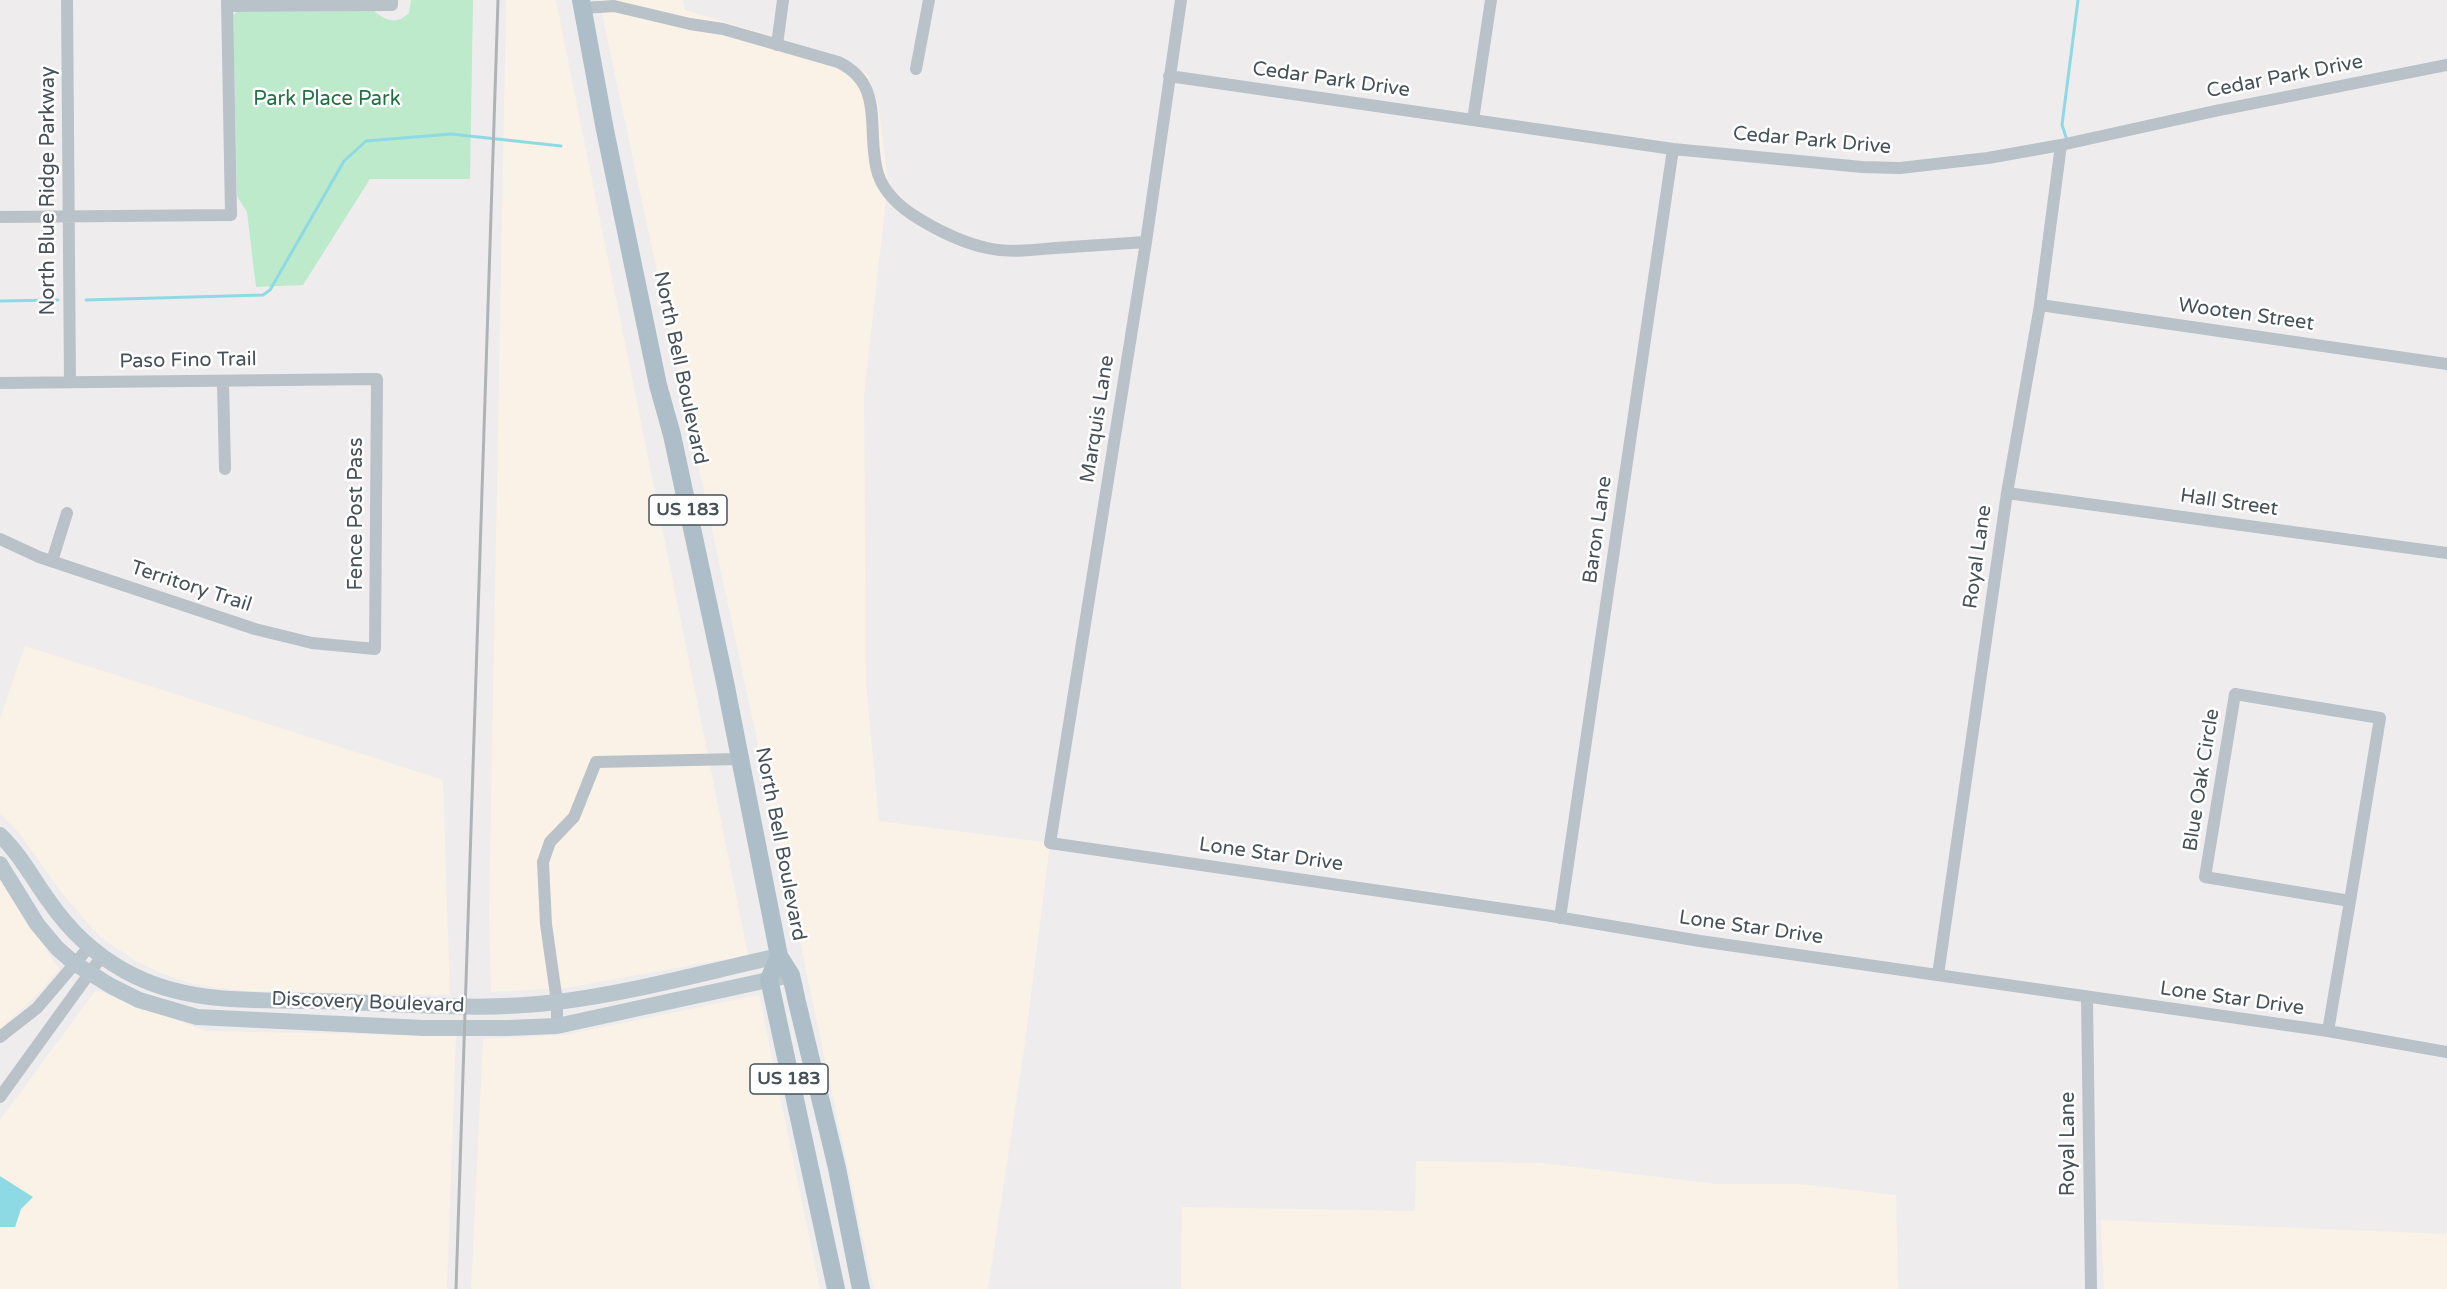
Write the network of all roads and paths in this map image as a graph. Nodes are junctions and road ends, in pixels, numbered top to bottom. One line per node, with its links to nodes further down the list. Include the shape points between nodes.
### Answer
1 (67, 0): 16 (street, North Blue Ridge Parkway)
2 (783, 0): 9 (street)
3 (929, 0): 11 (street)
4 (1181, 0): 12 (street, Marquis Lane)
5 (1491, 0): 13 (street)
6 (392, 2): 7 (street)
7 (227, 3): 16 (street, via 231,215)
8 (582, 4): 9 (street, via 614,6); 32 (main road, North Bell Boulevard / US 183, via 658,385)
9 (777, 45): 18 (street, via 838,62 861,78 870,98 875,159 885,189 912,215 935,228 988,248 1016,251)
10 (2447, 65): 14 (street, Cedar Park Drive)
11 (916, 69)
12 (1168, 76): 13 (street, Cedar Park Drive); 18 (street, Marquis Lane)
13 (1473, 120): 15 (street, Cedar Park Drive)
14 (2061, 145): 15 (street, Cedar Park Drive, via 1900,168); 19 (street, Royal Lane)
15 (1673, 149): 37 (street, Baron Lane)
16 (69, 216): 17 (street); 23 (street, North Blue Ridge Parkway)
17 (0, 217)
18 (1146, 242): 34 (street, Marquis Lane)
19 (2040, 305): 20 (street, Wooten Street); 26 (street, Royal Lane)
20 (2447, 364)
21 (377, 379): 22 (street, Paso Fino Trail); 31 (street, Fence Post Pass)
22 (223, 381): 23 (street, Paso Fino Trail); 25 (street)
23 (70, 382): 24 (street, Paso Fino Trail)
24 (0, 383)
25 (225, 469)
26 (2007, 493): 29 (street, Hall Street); 43 (street, Royal Lane)
27 (67, 513): 30 (street)
28 (0, 539): 30 (street, Territory Trail)
29 (2447, 553)
30 (52, 561): 31 (street, Territory Trail, via 255,629 312,643)
31 (375, 649)
32 (740, 759): 39 (main road, North Bell Boulevard / US 183); 46 (street, via 596,762 574,817 550,842 543,862 546,924)
33 (0, 835): 38 (street, Discovery Boulevard, via 49,902)
34 (1050, 843): 37 (street, Lone Star Drive)
35 (0, 864): 40 (street, Discovery Boulevard, via 37,924)
36 (2350, 901): 36 (street, Blue Oak Circle, via 2205,877 2235,694 2380,718); 48 (street, Blue Oak Circle)
37 (1560, 918): 43 (street, Lone Star Drive)
38 (95, 951): 40 (street); 41 (street); 46 (street, Discovery Boulevard, via 149,983 205,998 471,1006)
39 (779, 956): 42 (main road, North Bell Boulevard / US 183); 44 (main road, North Bell Boulevard); 46 (street, Discovery Boulevard)
40 (74, 963): 41 (street, Discovery Boulevard); 49 (street, via 37,1008)
41 (89, 974): 47 (street, Discovery Boulevard, via 139,1000 197,1017 424,1028); 51 (street)
42 (791, 975): 44 (street, Discovery Boulevard); 53 (main road, North Bell Boulevard / US 183)
43 (1938, 975): 45 (street, Lone Star Drive)
44 (769, 979): 47 (street, Discovery Boulevard); 52 (main road, US 183)
45 (2087, 998): 48 (street, Lone Star Drive); 54 (street, Royal Lane)
46 (557, 1002): 47 (street)
47 (557, 1026)
48 (2328, 1031): 50 (street, Lone Star Drive)
49 (0, 1037)
50 (2447, 1052)
51 (0, 1097)
52 (836, 1289)
53 (861, 1289)
54 (2091, 1289)

